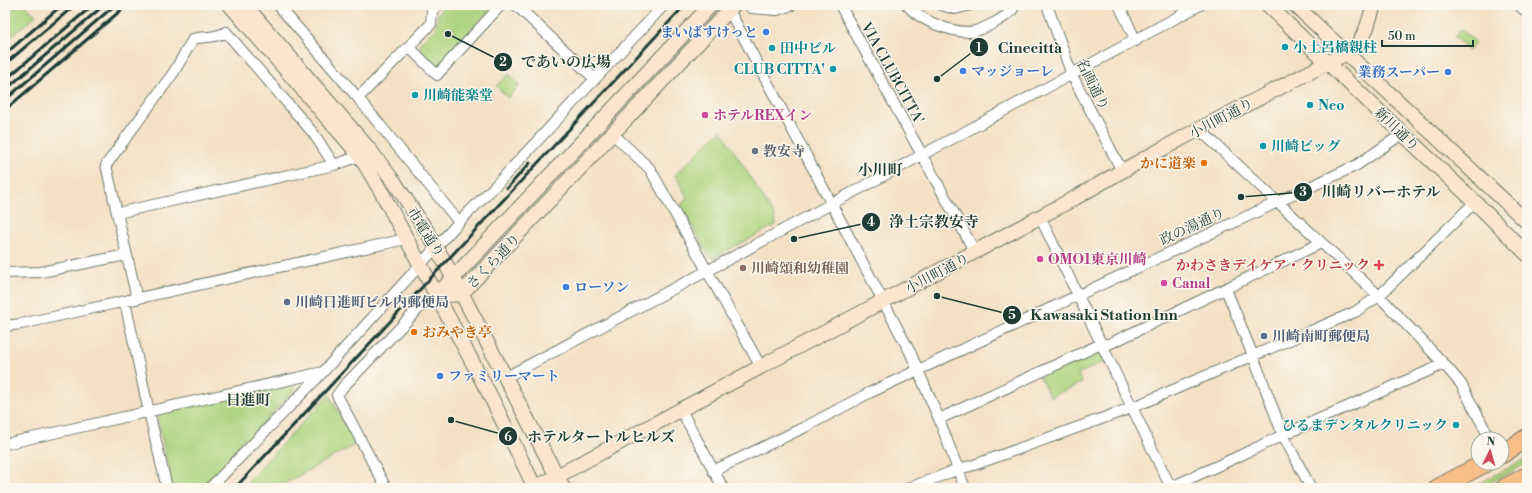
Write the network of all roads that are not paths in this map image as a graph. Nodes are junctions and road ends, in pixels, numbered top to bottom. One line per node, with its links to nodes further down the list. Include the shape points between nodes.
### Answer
1 (230, 5): 36 (main road, 市電通り)
2 (245, 5): 48 (main road, 市電通り, via 369,149 395,183)
3 (278, 5): 31 (street)
4 (438, 5): 26 (street, via 432,11 431,24)
5 (501, 5): 26 (street, via 437,75)
6 (516, 5): 30 (street)
7 (664, 5): 30 (street)
8 (711, 5): 55 (main road, さくら通り, via 464,266)
9 (749, 5): 10 (street, via 751,8 777,10)
10 (792, 5)
11 (840, 5): 35 (street, VIA CLUBCITTA')
12 (907, 5): 23 (street, via 929,21 970,32 1002,18)
13 (941, 5): 14 (street, via 955,9)
14 (971, 5)
15 (1047, 5): 29 (street, 名画通り)
16 (1119, 5): 25 (street)
17 (1200, 5): 25 (street)
18 (1268, 5): 28 (main road, 新川通り)
19 (1295, 5): 27 (main road, 新川通り)
20 (1374, 5): 27 (main road, 小川町通り, via 1360,42)
21 (1519, 5): 24 (street)
22 (731, 8): 33 (main road, さくら通り); 41 (street)
23 (1013, 9)
24 (1527, 13)
25 (1136, 41): 29 (street)
26 (409, 47): 31 (street)
27 (1347, 53): 28 (main road, 小川町通り); 45 (main road, 新川通り)
28 (1328, 64): 32 (main road, 小川町通り); 34 (main road, 新川通り)
29 (1072, 75): 35 (street); 38 (street, 名画通り)
30 (596, 79): 44 (street)
31 (358, 98): 44 (street)
32 (1199, 129): 38 (main road, 小川町通り); 39 (street)
33 (613, 134): 53 (street, via 650,169); 57 (main road, さくら通り)
34 (1402, 134): 39 (street, 政の湯通り, via 1358,165); 40 (main road, 新川通り)
35 (922, 155): 41 (street); 49 (street, VIA CLUBCITTA')
36 (360, 156): 37 (street); 46 (main road, 市電通り)
37 (334, 164): 42 (street); 42 (street, via 314,134 226,32 218,37 201,37 193,39 174,72 106,165)
38 (1122, 171): 43 (main road, 小川町通り)
39 (1277, 202): 47 (street); 59 (street, 政の湯通り)
40 (1475, 202): 50 (main road, 新川通り); 60 (street)
41 (832, 204): 53 (street); 62 (street)
42 (117, 213): 51 (street)
43 (1040, 217): 49 (main road, 小川町通り); 59 (street)
44 (459, 222): 48 (street)
45 (1527, 222)
46 (406, 239): 52 (main road, 市電通り); 61 (street)
47 (1321, 243): 56 (street); 60 (street)
48 (436, 248): 52 (street); 55 (main road, 市電通り)
49 (975, 252): 62 (main road, 小川町通り)
50 (1527, 254)
51 (126, 255): 54 (street, via 41,272); 61 (street)
52 (420, 264): 58 (main road, 市電通り); 70 (street)
53 (707, 271): 68 (street); 71 (street)
54 (5, 272)
55 (450, 272): 57 (main road, 市電通り); 58 (main road, さくら通り)
56 (1226, 289): 65 (street, via 1109,344); 66 (street)
57 (461, 294): 58 (main road, さくら通り); 71 (main road, 市電通り)
58 (436, 296): 85 (main road, 市電通り, via 491,397); 88 (street, via 412,315 337,395)
59 (1077, 296): 65 (street); 69 (street, 政の湯通り)
60 (1379, 296): 66 (street, via 1355,312); 67 (street)
61 (137, 299): 63 (street)
62 (883, 301): 68 (main road, 小川町通り); 69 (street)
63 (125, 302): 64 (street); 74 (street)
64 (5, 326)
65 (1101, 344): 72 (street); 75 (street)
66 (1253, 356): 72 (street); 77 (street)
67 (1444, 364): 76 (street, via 1461,384); 77 (street)
68 (761, 367): 73 (main road, 小川町通り)
69 (919, 370): 75 (street); 82 (street, 政の湯通り)
70 (323, 372): 74 (street); 87 (street)
71 (504, 378): 85 (main road, 市電通り)
72 (1131, 408): 81 (street, via 974,465); 92 (street)
73 (681, 410): 82 (street); 85 (main road, 小川町通り)
74 (149, 412): 79 (street); 86 (street)
75 (940, 419): 81 (street)
76 (1486, 431)
77 (1283, 435): 92 (street); 93 (street)
78 (1527, 438): 80 (highway)
79 (5, 444)
80 (1510, 449)
81 (959, 468): 90 (street); 91 (street)
82 (714, 471): 89 (street)
83 (1470, 471): 94 (highway)
84 (1527, 476): 95 (highway)
85 (545, 485)
86 (167, 488)
87 (210, 488)
88 (386, 488)
89 (723, 488)
90 (910, 488)
91 (965, 488)
92 (1170, 488)
93 (1311, 488)
94 (1438, 488)
95 (1505, 488)

